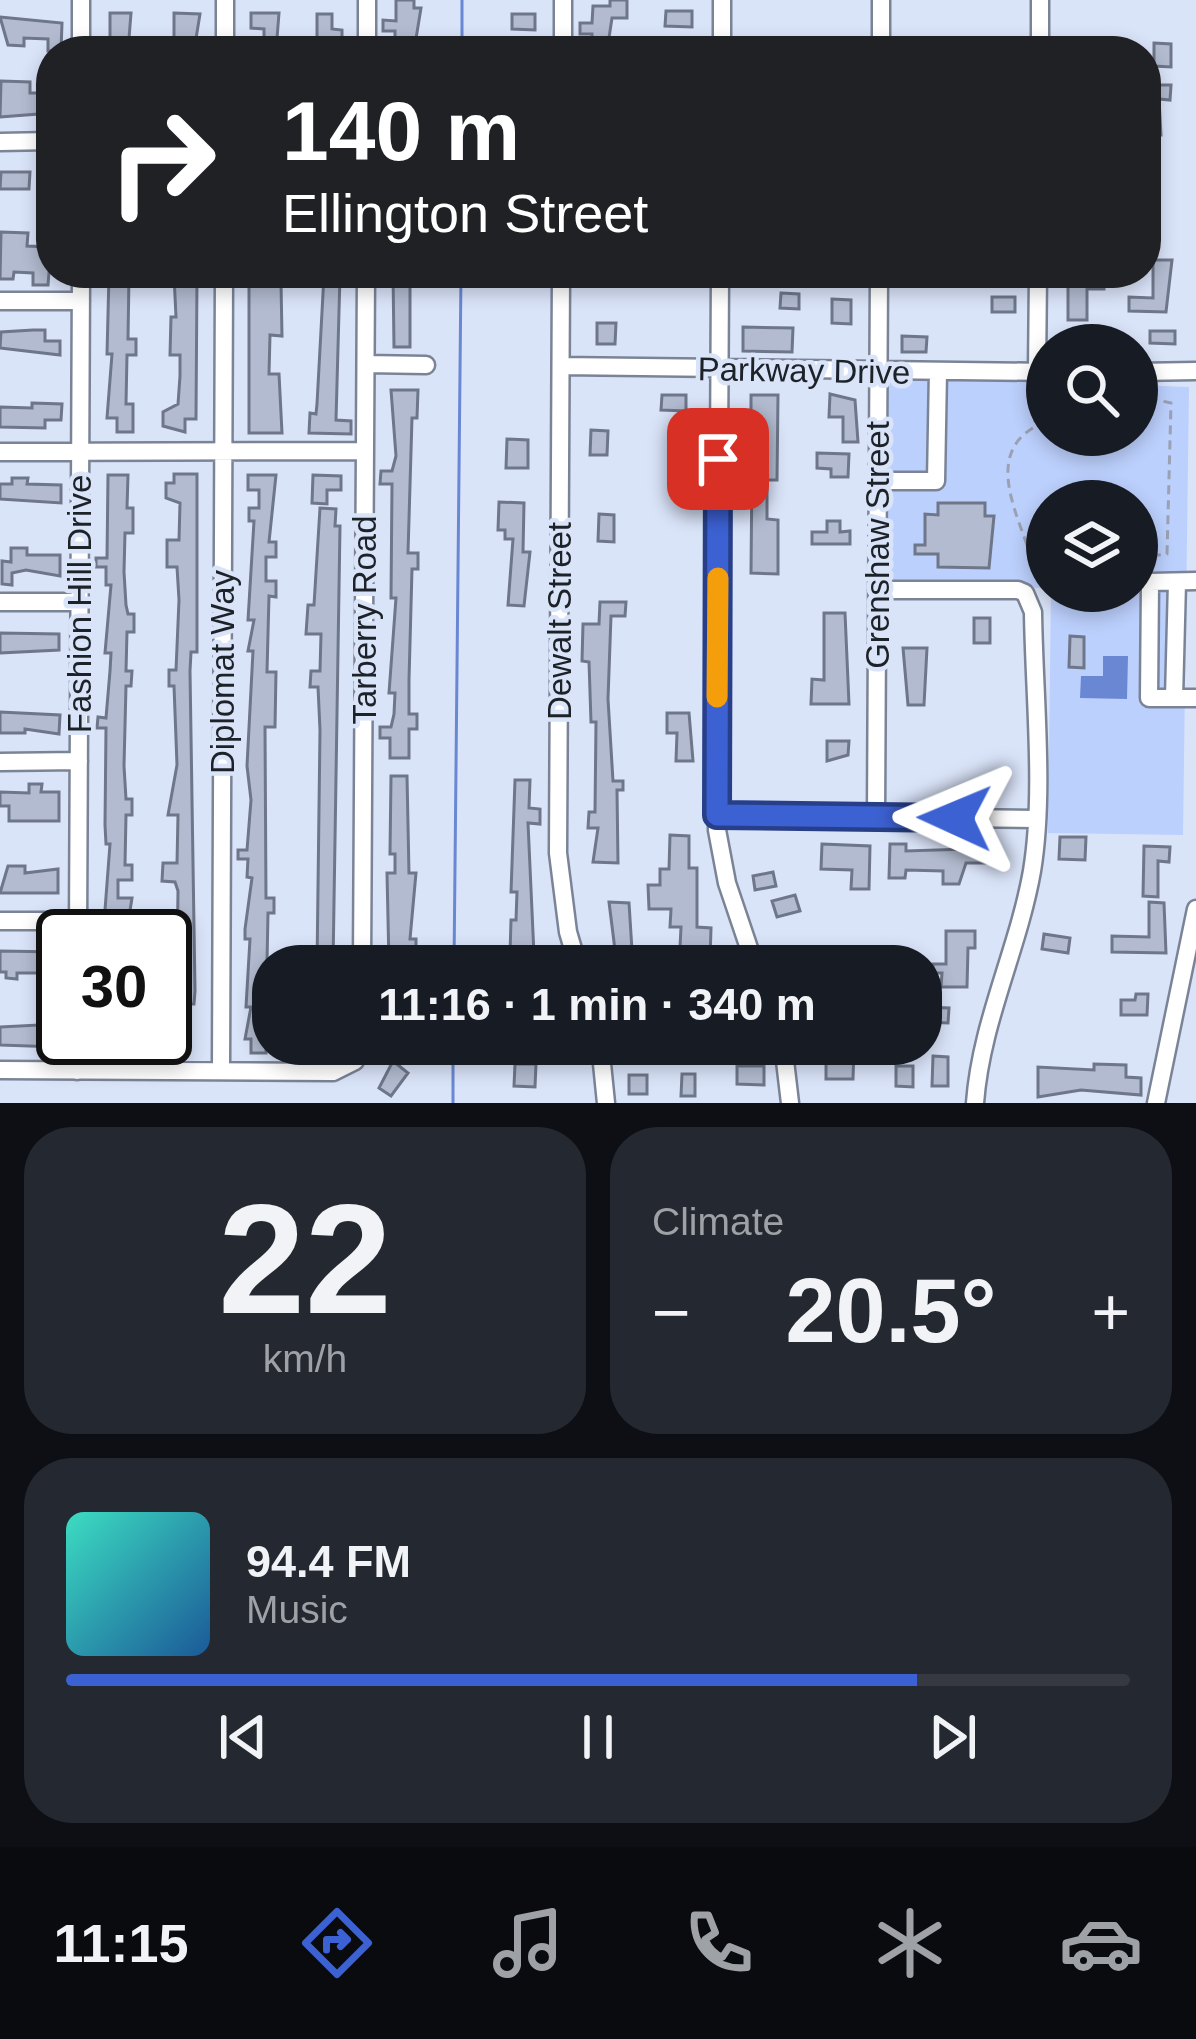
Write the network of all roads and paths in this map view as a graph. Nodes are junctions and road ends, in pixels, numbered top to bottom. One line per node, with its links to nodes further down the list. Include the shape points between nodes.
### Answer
1 (81, 0): 8 (street)
2 (225, 0): 9 (street)
3 (367, 0): 10 (street)
4 (563, 0): 11 (street)
5 (722, 0): 12 (street)
6 (881, 0): 13 (street)
7 (1040, 0): 14 (street)
8 (81, 36)
9 (225, 36)
10 (367, 36)
11 (563, 36)
12 (722, 36)
13 (881, 36)
14 (1040, 36)
15 (36, 141): 16 (street)
16 (0, 142)
17 (81, 288): 25 (street, Fashion Hill Drive)
18 (224, 288): 38 (street, Diplomat Way)
19 (366, 288): 27 (street, Tarberry Road)
20 (561, 288): 29 (street, Dewalt Street)
21 (720, 288): 30 (street)
22 (879, 288): 31 (street, Grenshaw Street)
23 (1039, 288): 26 (street)
24 (0, 301): 25 (street)
25 (81, 301): 41 (street, Fashion Hill Drive)
26 (1040, 324)
27 (366, 364): 28 (street); 39 (street, Tarberry Road)
28 (426, 365)
29 (561, 366): 30 (street, Parkway Drive); 61 (street, Dewalt Street, via 558,854)
30 (719, 370): 31 (street, Parkway Drive); 53 (street)
31 (878, 371): 32 (street, Parkway Drive); 42 (street, Grenshaw Street)
32 (938, 371): 34 (street, Parkway Drive); 42 (street, via 936,481)
33 (1196, 371): 35 (street)
34 (1026, 372)
35 (1158, 372)
36 (1158, 401): 44 (path, via 1171,403 1167,554)
37 (1026, 432): 43 (path, via 1007,454)
38 (224, 450): 39 (street); 41 (street); 69 (street, Diplomat Way)
39 (365, 451): 60 (street, Tarberry Road)
40 (0, 452): 41 (street)
41 (80, 453): 48 (street, Fashion Hill Drive)
42 (878, 481): 46 (street, Grenshaw Street)
43 (1026, 541)
44 (1158, 555)
45 (1187, 581): 49 (street); 49 (street, via 1150,582 1149,698)
46 (877, 590): 54 (street, Grenshaw Street); 55 (street, via 1025,593 1033,612)
47 (0, 602): 48 (street)
48 (80, 602): 51 (street, Fashion Hill Drive)
49 (1174, 698): 50 (street)
50 (1196, 698)
51 (79, 761): 52 (street); 56 (street, Fashion Hill Drive)
52 (0, 762)
53 (717, 815): 54 (street); 62 (street, via 727,883)
54 (876, 816): 55 (street)
55 (1034, 819): 72 (street, via 1031,874 988,1019)
56 (78, 909)
57 (1196, 909): 73 (street)
58 (0, 921): 59 (street)
59 (36, 925)
60 (362, 945)
61 (572, 945)
62 (748, 945)
63 (77, 1065): 68 (street)
64 (347, 1065): 69 (street, via 333,1072)
65 (602, 1065): 70 (street)
66 (785, 1065): 71 (street)
67 (0, 1070): 68 (street)
68 (77, 1071): 69 (street)
69 (221, 1071)
70 (606, 1103)
71 (790, 1103)
72 (975, 1103)
73 (1156, 1103)

